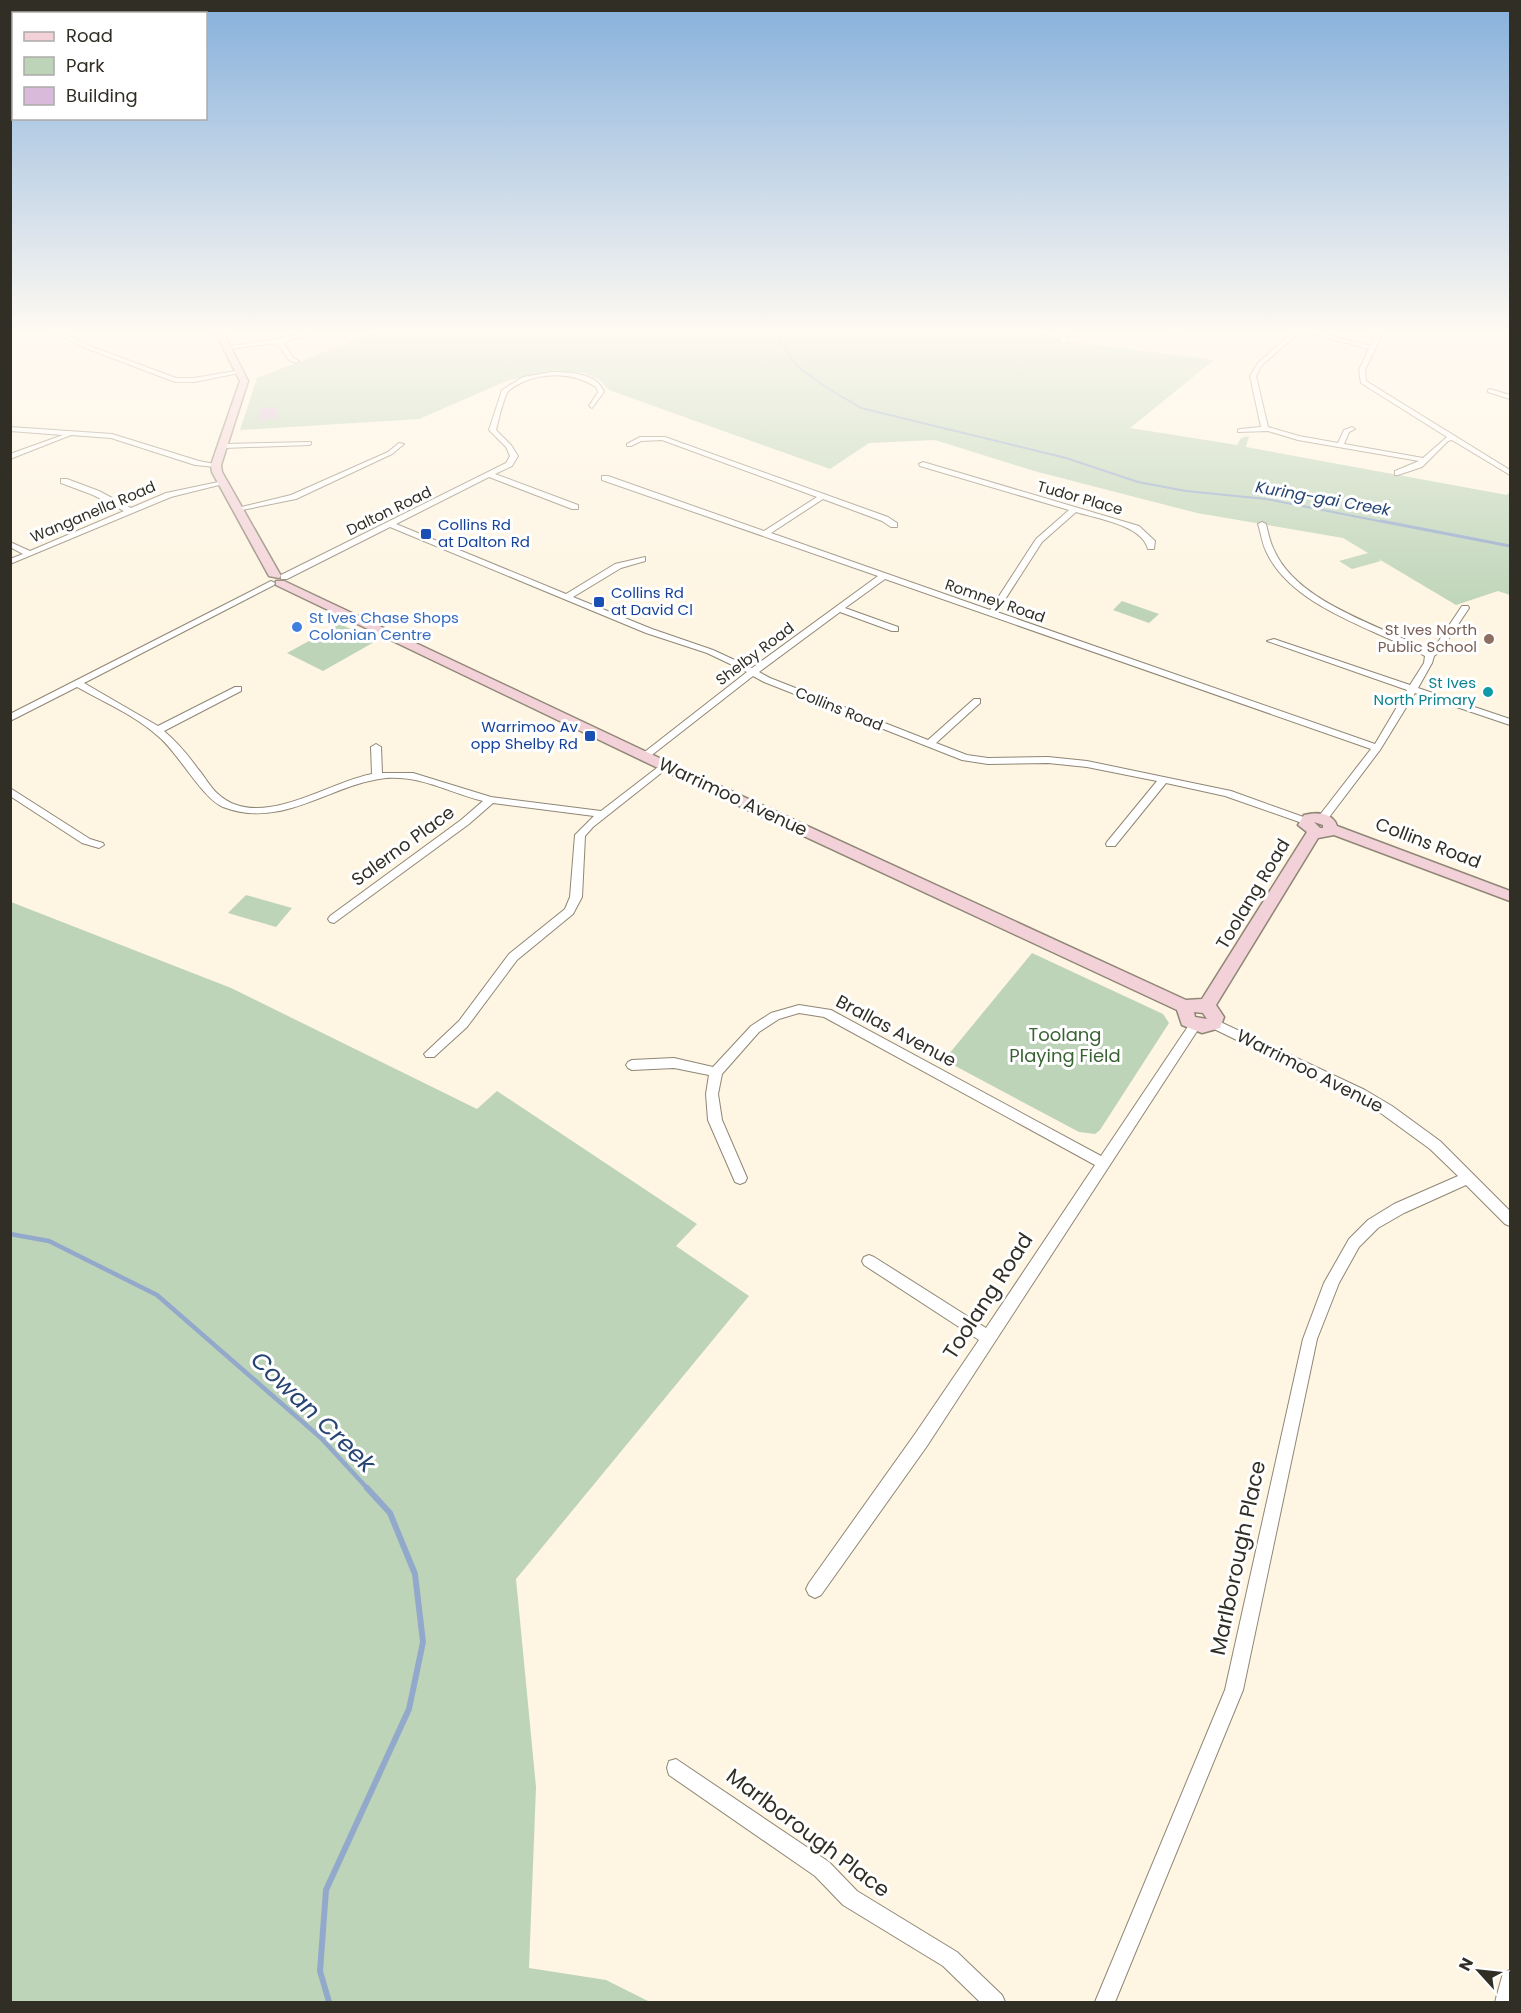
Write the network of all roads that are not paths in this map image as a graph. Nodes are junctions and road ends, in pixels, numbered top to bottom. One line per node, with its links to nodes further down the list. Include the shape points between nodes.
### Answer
1 (230, 426): 14 (street)
2 (493, 426): 22 (street, Dalton Road, via 492,430 514,456)
3 (1265, 426): 6 (street)
4 (1433, 426): 10 (street)
5 (10, 429): 9 (street)
6 (1268, 429): 8 (street); 15 (street)
7 (1352, 429): 15 (street, via 1346,431)
8 (1240, 431)
9 (72, 434): 16 (street); 19 (street, via 122,438)
10 (1452, 438): 17 (street); 21 (street)
11 (309, 443): 14 (street)
12 (401, 444): 28 (street, via 390,453 301,494)
13 (629, 445): 26 (street, via 640,439 663,438)
14 (224, 446): 19 (street)
15 (1340, 446): 17 (street)
16 (10, 457)
17 (1425, 460): 20 (street)
18 (923, 464): 29 (street, Tudor Place)
19 (216, 465): 25 (street)
20 (1398, 473)
21 (1510, 473)
22 (491, 475): 27 (street); 32 (street, Dalton Road)
23 (605, 478): 34 (street, Romney Road)
24 (64, 481): 30 (street)
25 (223, 483): 28 (street); 30 (street, Wanganella Road, via 170,495)
26 (821, 497): 33 (street); 34 (street)
27 (575, 507)
28 (237, 509): 41 (street)
29 (1073, 511): 36 (street, Tudor Place, via 1136,528 1151,542); 45 (street, via 1039,541)
30 (130, 512): 37 (street, Wanganella Road)
31 (1262, 524): 48 (street, via 1267,548 1275,561 1303,588 1344,615)
32 (392, 525): 41 (street, Dalton Road); 42 (street, Collins Road)
33 (894, 525)
34 (765, 534): 40 (street, Romney Road)
35 (10, 544): 37 (street)
36 (1150, 547)
37 (30, 554): 39 (street, Wanganella Road)
38 (642, 559): 42 (street, via 618,566)
39 (10, 562)
40 (882, 577): 44 (street, Shelby Road); 45 (street, Romney Road)
41 (277, 580): 50 (street, Dalton Road); 60 (street, Warrimoo Avenue)
42 (566, 597): 49 (street, Collins Road, via 649,631 682,639)
43 (1465, 608): 48 (street, Toolang Road)
44 (840, 609): 46 (street); 49 (street, Shelby Road)
45 (992, 614): 59 (street, Romney Road)
46 (895, 628)
47 (1271, 641): 52 (street)
48 (1430, 655): 52 (street, Toolang Road)
49 (753, 672): 57 (street, Collins Road); 60 (street, Shelby Road)
50 (79, 684): 54 (street, Dalton Road); 56 (street)
51 (238, 688): 56 (street)
52 (1413, 688): 55 (street); 59 (street, Toolang Road)
53 (976, 701): 57 (street)
54 (10, 718)
55 (1510, 722)
56 (158, 730): 62 (street, via 214,798 244,809 286,808)
57 (928, 745): 63 (street, Collins Road, via 965,758 1070,761)
58 (376, 747): 62 (street)
59 (1377, 748): 67 (street, Toolang Road)
60 (645, 756): 61 (street, Warrimoo Avenue)
61 (665, 766): 66 (street); 73 (street, Warrimoo Avenue)
62 (377, 776): 65 (street, via 415,776)
63 (1163, 780): 67 (street, Collins Road, via 1227,793); 68 (street)
64 (10, 791): 69 (street)
65 (491, 800): 66 (street); 71 (street, Salerno Place)
66 (602, 814): 76 (street, via 580,835 576,897 568,911 513,957 463,1024)
67 (1318, 825): 70 (street, Collins Road); 72 (street, Toolang Road)
68 (1111, 844)
69 (99, 846)
70 (1510, 896)
71 (334, 919)
72 (1206, 1007): 73 (street); 74 (street, via 1214,1013)
73 (1187, 1008): 75 (street, via 1186,1017)
74 (1214, 1024): 75 (street); 81 (street, Warrimoo Avenue, via 1387,1110 1435,1145)
75 (1195, 1025): 79 (street, Toolang Road)
76 (430, 1054)
77 (632, 1065): 78 (street, via 674,1064)
78 (716, 1072): 79 (street, Brallas Avenue, via 755,1029 775,1016 799,1009 827,1013); 80 (street, via 712,1094 715,1120)
79 (1103, 1163): 84 (street, Toolang Road)
80 (740, 1178)
81 (1468, 1178): 82 (street, Warrimoo Avenue); 89 (street, Marlborough Place, via 1380,1219 1362,1233 1349,1250 1320,1313 1310,1339 1234,1690)
82 (1510, 1220)
83 (869, 1261): 84 (street)
84 (987, 1337): 85 (street, Toolang Road, via 921,1440)
85 (815, 1589)
86 (676, 1768): 88 (street, Marlborough Place, via 822,1869 850,1898 950,1959)
87 (1510, 1980): 90 (street)
88 (995, 2002)
89 (1105, 2002)
90 (1505, 2002)

